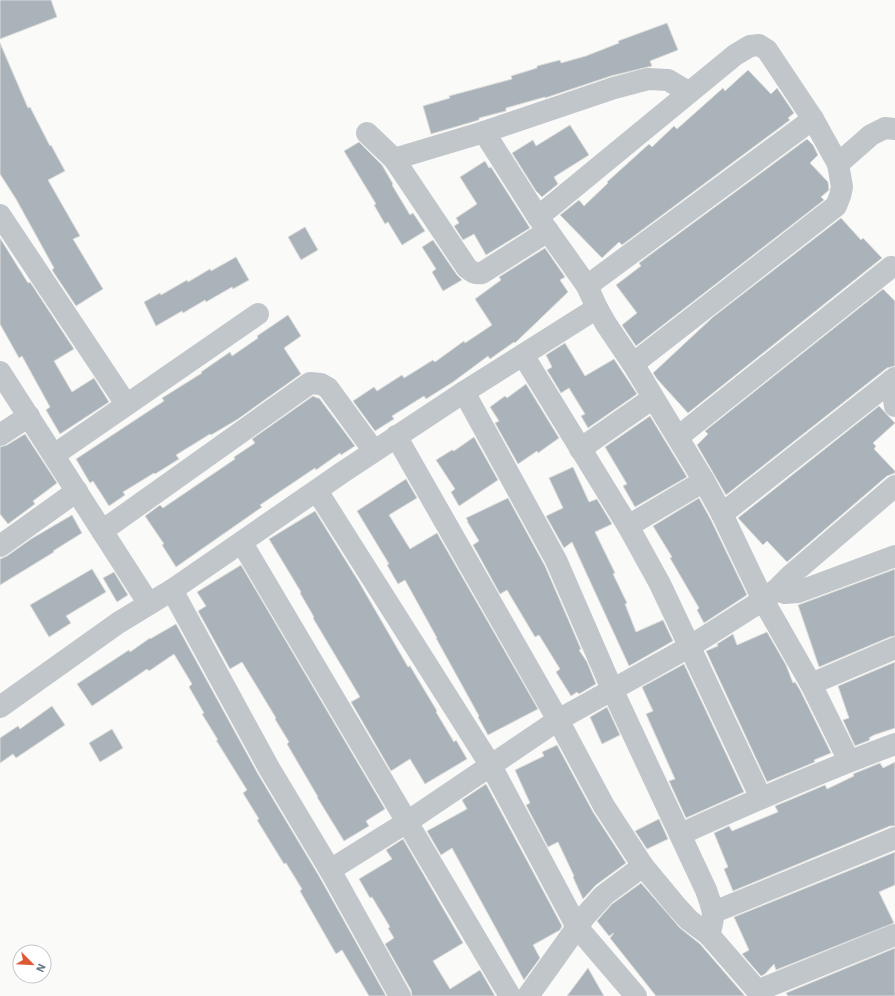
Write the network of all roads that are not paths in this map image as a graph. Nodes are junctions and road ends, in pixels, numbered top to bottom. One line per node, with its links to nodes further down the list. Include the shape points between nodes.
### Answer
1 (688, 92): 2 (street, via 735,55 750,46 759,45 767,50); 4 (street, via 668,80 648,79); 9 (street)
2 (813, 119): 7 (street); 11 (street)
3 (895, 130): 7 (street, via 884,128 871,135)
4 (484, 132): 6 (street); 9 (street)
5 (367, 133): 6 (street)
6 (394, 159): 9 (street, via 472,272 482,273)
7 (838, 164): 15 (street, via 842,187 836,206)
8 (0, 215): 20 (street)
9 (543, 224): 11 (street)
10 (890, 267): 25 (street)
11 (587, 286): 12 (street)
12 (597, 308): 14 (street); 15 (street)
13 (258, 314): 20 (street)
14 (523, 355): 18 (street); 26 (street)
15 (633, 364): 19 (street)
16 (0, 372): 22 (street)
17 (893, 379): 21 (street); 33 (street)
18 (464, 392): 24 (street); 45 (street, via 556,560)
19 (653, 398): 25 (street); 26 (street)
20 (126, 404): 28 (street)
21 (895, 406)
22 (29, 416): 23 (street); 28 (street)
23 (0, 435)
24 (396, 436): 27 (street); 47 (street)
25 (678, 437): 29 (street)
26 (580, 449): 34 (street)
27 (374, 451): 32 (street); 35 (street, via 328,388 310,383)
28 (54, 455): 31 (street)
29 (704, 481): 33 (street); 34 (street)
30 (895, 486): 40 (street)
31 (77, 491): 35 (street); 37 (street)
32 (317, 491): 36 (street); 50 (street)
33 (722, 514): 40 (street)
34 (628, 526): 42 (street, via 660,584)
35 (102, 531): 41 (street)
36 (242, 543): 39 (street); 52 (street)
37 (0, 546)
38 (895, 556): 40 (street, via 798,592)
39 (172, 590): 41 (street); 56 (street, via 269,768)
40 (769, 595): 42 (street); 44 (street)
41 (150, 604): 46 (street, via 118,623)
42 (689, 647): 45 (street); 51 (street)
43 (895, 648): 44 (street)
44 (811, 684): 49 (street)
45 (612, 689): 47 (street); 53 (street)
46 (0, 707)
47 (558, 720): 50 (street); 55 (street, via 604,806)
48 (895, 744): 49 (street)
49 (849, 761): 51 (street)
50 (491, 766): 52 (street); 58 (street)
51 (761, 798): 53 (street)
52 (407, 822): 56 (street); 63 (street)
53 (681, 834): 57 (street)
54 (895, 838): 57 (street)
55 (643, 866): 58 (street, via 604,895); 59 (street, via 689,920)
56 (330, 870): 62 (street)
57 (714, 912): 59 (street)
58 (576, 927): 64 (street); 65 (street)
59 (709, 935): 61 (street)
60 (895, 935): 61 (street)
61 (759, 994)
62 (400, 996)
63 (510, 996)
64 (528, 996)
65 (636, 996)

